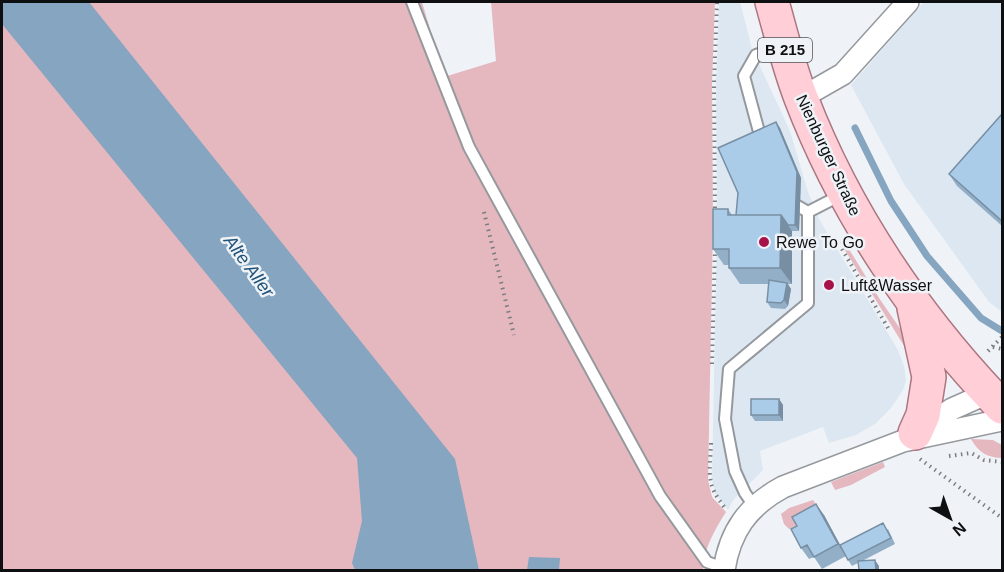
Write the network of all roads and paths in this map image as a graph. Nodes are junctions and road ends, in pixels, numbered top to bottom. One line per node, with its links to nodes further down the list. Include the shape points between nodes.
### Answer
1 (412, 2): 27 (lane, via 469,147 660,496 707,562)
2 (717, 2): 12 (path)
3 (772, 2): 5 (main road, Nienburger Straße / B 215)
4 (908, 2): 6 (street, via 843,74)
5 (784, 46): 6 (main road, Nienburger Straße / B 215); 7 (lane, via 756,55 744,76)
6 (801, 98): 9 (main road, Nienburger Straße / B 215)
7 (767, 159)
8 (776, 193): 11 (lane)
9 (844, 194): 11 (lane); 14 (main road, Nienburger Straße / B 215)
10 (482, 202): 15 (path)
11 (808, 212): 24 (lane, via 808,303 729,369 725,419 735,471)
12 (715, 214)
13 (715, 238): 18 (path)
14 (912, 300): 19 (main road, Nienburger Straße / B 215); 21 (main road, via 929,377)
15 (514, 335)
16 (1001, 339): 17 (path, via 992,347)
17 (1002, 350)
18 (712, 365)
19 (998, 407): 21 (street); 21 (street, via 952,409)
20 (711, 434): 25 (path, via 711,488)
21 (916, 451): 24 (street, via 783,487); 26 (path)
22 (940, 457): 23 (path, via 971,453 984,460)
23 (1002, 462)
24 (754, 506): 27 (street, via 731,542)
25 (728, 512)
26 (1002, 518)
27 (724, 569)

